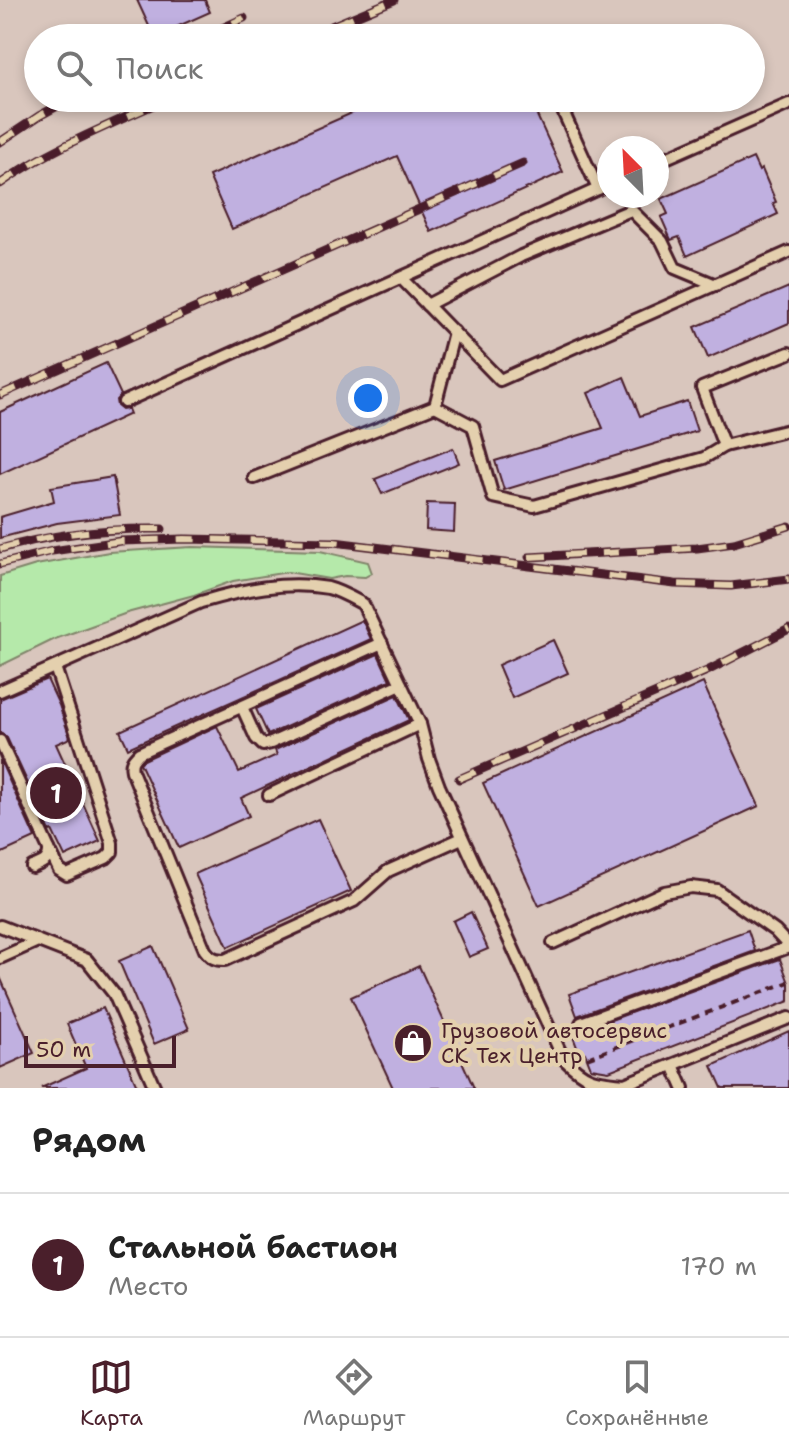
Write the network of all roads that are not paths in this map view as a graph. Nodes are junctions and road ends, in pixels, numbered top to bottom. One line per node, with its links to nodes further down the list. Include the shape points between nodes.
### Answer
1 (789, 104): 3 (lane)
2 (563, 112): 4 (lane)
3 (669, 157)
4 (597, 187)
5 (597, 189): 7 (lane)
6 (789, 252): 8 (lane)
7 (401, 278): 9 (lane); 12 (lane)
8 (716, 285): 9 (lane, via 675,268 662,241 631,210 521,256); 10 (lane, via 500,380)
9 (427, 305): 10 (lane)
10 (454, 332): 13 (lane)
11 (789, 353): 15 (lane, via 702,388)
12 (124, 402)
13 (435, 406): 15 (lane, via 473,426 493,497 534,506 704,458); 16 (lane)
14 (789, 430): 15 (lane)
15 (724, 446)
16 (254, 478)
17 (382, 643): 18 (lane, via 363,604 330,588 288,585 236,591 201,602); 19 (lane); 21 (lane)
18 (55, 667): 20 (lane); 26 (lane, via 112,852 67,875)
19 (401, 684): 21 (lane, via 263,745); 22 (lane)
20 (0, 691)
21 (242, 707): 25 (lane, via 139,753 131,765 205,950 215,960 354,901 388,871)
22 (420, 724): 24 (lane); 25 (lane)
23 (0, 741): 26 (lane)
24 (269, 795)
25 (462, 838): 36 (lane, via 563,1058 578,1074)
26 (49, 849): 27 (lane, via 47,860)
27 (32, 867)
28 (0, 926): 29 (lane)
29 (38, 941): 32 (lane); 37 (lane, via 87,960 114,994)
30 (553, 943): 31 (lane, via 664,892 691,887 717,890)
31 (789, 946): 34 (lane)
32 (0, 958)
33 (789, 1018): 35 (lane)
34 (581, 1023)
35 (673, 1065): 36 (lane); 38 (lane)
36 (620, 1086)
37 (155, 1088)
38 (683, 1088)

